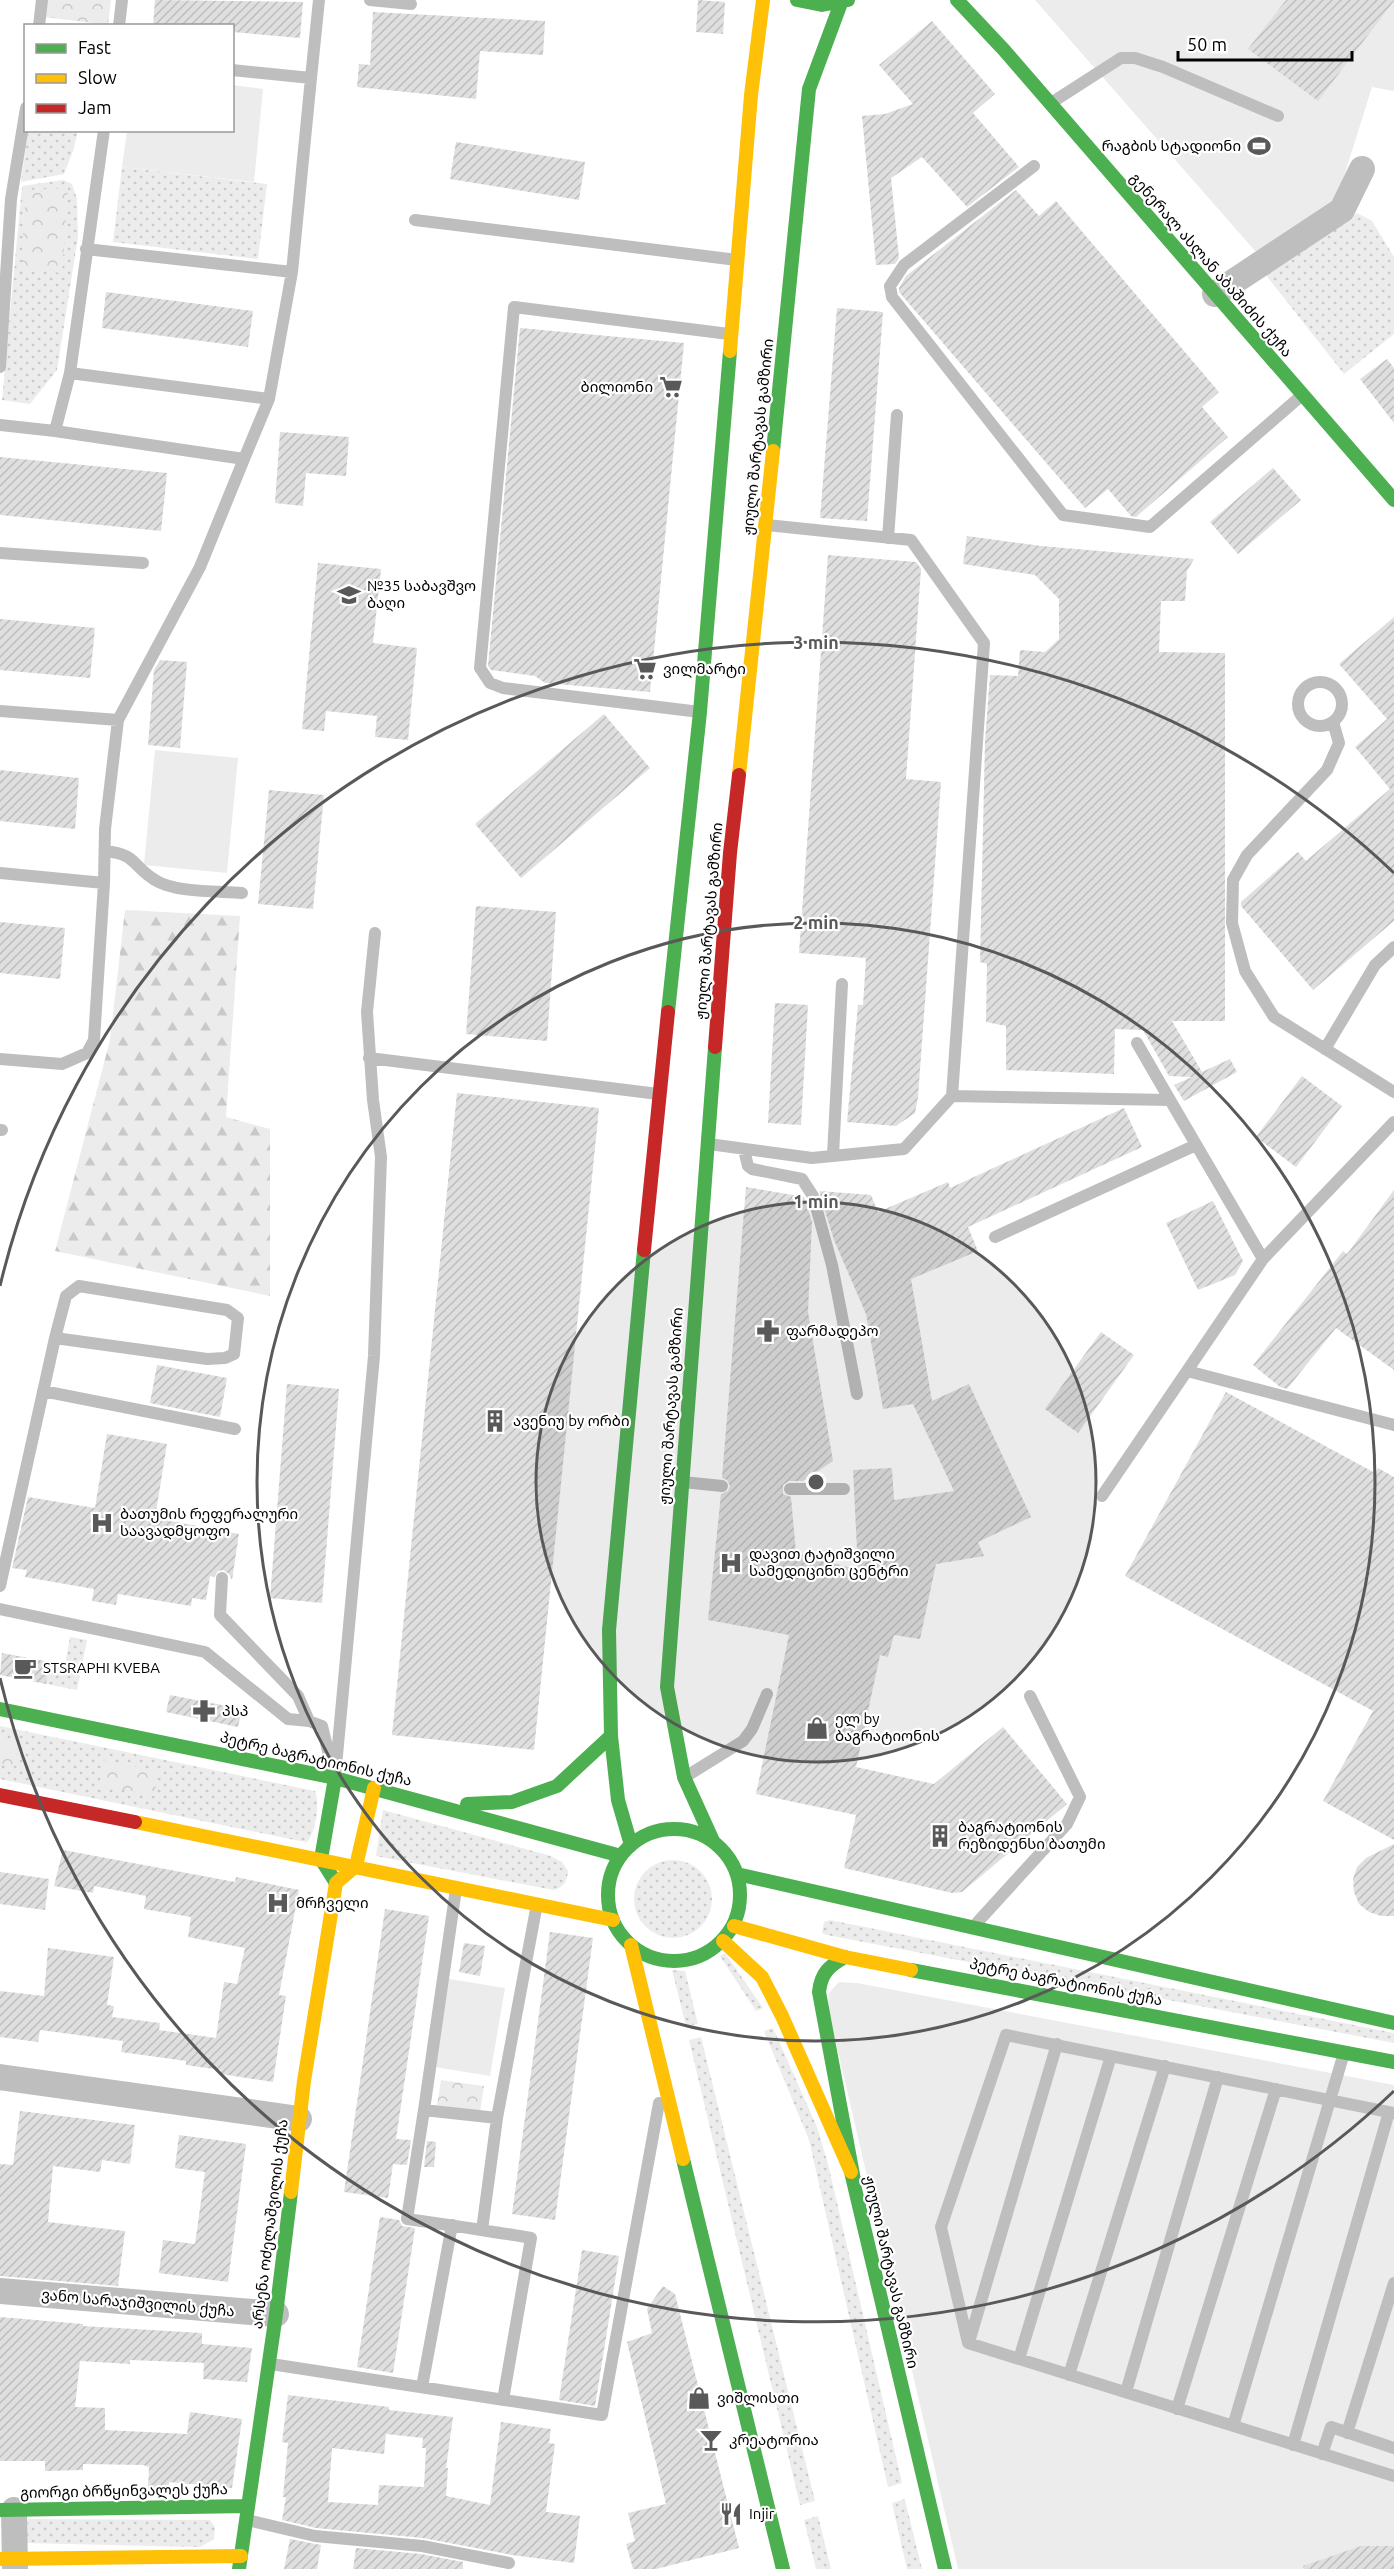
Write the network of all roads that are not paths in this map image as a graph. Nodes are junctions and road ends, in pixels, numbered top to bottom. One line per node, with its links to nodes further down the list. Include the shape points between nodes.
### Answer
1 (33, 0): 2 (lane)
2 (42, 0): 11 (lane)
3 (122, 0): 12 (lane)
4 (319, 0): 14 (lane)
5 (370, 0): 10 (lane)
6 (763, 0): 24 (main road, ჟიული შარტავას გამზირი)
7 (797, 0): 8 (main road, via 814,6)
8 (844, 2): 38 (main road, ჟიული შარტავას გამზირი, via 809,89)
9 (952, 3): 15 (main road, გენერალ ასლან აბაშიძის ქუჩა, via 1004,50)
10 (411, 4)
11 (39, 24)
12 (119, 24)
13 (234, 70): 14 (lane)
14 (311, 78): 25 (lane)
15 (1050, 104): 16 (lane, via 1121,58 1135,58); 27 (main road, გენერალ ასლან აბაშიძის ქუჩა)
16 (1278, 116)
17 (24, 117): 21 (lane)
18 (104, 132): 23 (lane)
19 (1034, 166): 31 (lane, via 904,265 890,286 892,297 1062,515 1150,527)
20 (1362, 169): 27 (street, via 1341,210)
21 (6, 198): 26 (lane)
22 (415, 220): 24 (lane)
23 (86, 249): 25 (lane); 30 (lane)
24 (738, 260): 28 (main road, ჟიული შარტავას გამზირი)
25 (292, 272): 32 (lane)
26 (3, 293): 29 (lane)
27 (1215, 294): 31 (main road, გენერალ ასლან აბაშიძის ქუჩა)
28 (731, 335): 43 (main road, ჟიული შარტავას გამზირი); 43 (lane, via 514,307 480,668 490,683 503,688)
29 (0, 367)
30 (70, 373): 32 (lane); 35 (lane)
31 (1302, 395): 37 (main road, გენერალ ასლან აბაშიძის ქუჩა)
32 (269, 399): 36 (lane)
33 (897, 415): 39 (lane)
34 (0, 425): 35 (lane)
35 (55, 430): 36 (lane)
36 (244, 459): 44 (lane, via 200,567)
37 (1394, 501)
38 (766, 525): 39 (lane); 62 (main road, ჟიული შარტავას გამზირი, via 730,853)
39 (888, 538): 59 (lane, via 911,540 984,643)
40 (0, 553): 41 (lane)
41 (143, 563)
42 (0, 711): 44 (lane)
43 (700, 712): 58 (main road, ჟიული შარტავას გამზირი)
44 (118, 720): 46 (lane)
45 (1333, 722): 54 (lane, via 1339,743 1328,770 1247,855 1233,880 1232,923 1245,972 1274,1017)
46 (105, 851): 48 (lane); 49 (lane, via 122,853 155,880 172,887)
47 (0, 873): 48 (lane)
48 (104, 883): 56 (lane, via 94,1040 87,1053 62,1064)
49 (242, 893)
50 (375, 933): 55 (lane, via 367,1012)
51 (1394, 947): 54 (lane, via 1374,965)
52 (842, 984): 65 (lane)
53 (1137, 1043): 60 (lane)
54 (1325, 1049): 57 (lane)
55 (369, 1058): 58 (lane); 88 (lane, via 381,1157 374,1356)
56 (0, 1059)
57 (1394, 1092)
58 (659, 1094): 86 (main road, ჟიული შარტავას გამზირი, via 609,1630)
59 (952, 1096): 60 (lane); 65 (lane, via 904,1149)
60 (1170, 1100): 63 (lane)
61 (1394, 1122): 67 (lane)
62 (708, 1144): 64 (lane); 74 (main road, ჟიული შარტავას გამზირი)
63 (1196, 1145): 66 (lane); 67 (lane)
64 (744, 1150): 65 (lane, via 812,1158); 71 (lane, via 748,1166 802,1179 813,1196 832,1265)
65 (833, 1155)
66 (995, 1237)
67 (1263, 1259): 69 (lane)
68 (55, 1338): 68 (lane, via 66,1296 79,1286 227,1310 238,1318 234,1354 225,1358 207,1359); 70 (lane)
69 (1186, 1371): 72 (lane); 78 (lane)
70 (43, 1391): 73 (lane); 80 (lane)
71 (857, 1394)
72 (1394, 1425)
73 (235, 1429)
74 (682, 1482): 75 (lane); 87 (main road, ჟიული შარტავას გამზირი, via 667,1687)
75 (722, 1486)
76 (790, 1489): 77 (lane)
77 (844, 1489)
78 (1102, 1496)
79 (222, 1578): 85 (lane, via 220,1615 298,1696)
80 (0, 1586)
81 (0, 1609): 85 (lane, via 205,1652 288,1719)
82 (767, 1694): 87 (lane, via 743,1741)
83 (1029, 1696): 103 (lane, via 1080,1797 1067,1824)
84 (0, 1709): 88 (main road, პეტრე ბაგრატიონის ქუჩა)
85 (309, 1721): 88 (lane, via 321,1726)
86 (611, 1736): 91 (main road, via 557,1786 512,1802); 93 (main road, ჟიული შარტავას გამზირი, via 618,1800)
87 (684, 1777): 92 (main road, ჟიული შარტავას გამზირი)
88 (335, 1778): 89 (main road, პეტრე ბაგრატიონის ქუჩა); 95 (main road)
89 (374, 1788): 91 (main road, პეტრე ბაგრატიონის ქუჩა); 96 (main road)
90 (0, 1795): 95 (main road)
91 (426, 1802): 94 (main road, პეტრე ბაგრატიონის ქუჩა)
92 (713, 1841): 93 (main road, via 700,1834 671,1830 643,1837); 97 (main road)
93 (631, 1845): 94 (main road)
94 (621, 1856): 101 (main road, via 608,1894)
95 (321, 1859): 96 (main road); 98 (main road)
96 (356, 1866): 98 (main road); 99 (main road)
97 (737, 1874): 102 (main road, via 740,1909); 103 (main road, პეტრე ბაგრატიონის ქუჩა)
98 (336, 1883): 121 (main road, არსენა ოძელაშვილის ქუჩა)
99 (456, 1887): 100 (main road); 118 (lane)
100 (537, 1904): 101 (main road); 120 (lane)
101 (613, 1920): 105 (main road)
102 (734, 1926): 104 (main road); 106 (main road, პეტრე ბაგრატიონის ქუჩა)
103 (973, 1927): 107 (main road, პეტრე ბაგრატიონის ქუჩა)
104 (723, 1941): 105 (main road, via 703,1956 678,1962 653,1958); 122 (main road, ჟიული შარტავას გამზირი, via 762,1977)
105 (631, 1945): 115 (main road)
106 (844, 1957): 109 (main road, პეტრე ბაგრატიონის ქუჩა); 122 (main road, via 820,1977 819,1992)
107 (1394, 2024)
108 (1058, 2044): 110 (lane); 128 (lane); 128 (lane, via 1006,2035 941,2227)
109 (1345, 2052): 111 (main road, პეტრე ბაგრატიონის ქუჩა); 117 (lane)
110 (1111, 2056): 112 (lane); 129 (lane)
111 (1394, 2061)
112 (1165, 2066): 114 (lane); 131 (lane)
113 (0, 2077): 121 (street)
114 (1218, 2077): 116 (lane); 133 (lane)
115 (664, 2079): 134 (lane, via 602,2415); 147 (main road)
116 (1276, 2089): 117 (lane); 135 (lane)
117 (1331, 2100): 119 (lane); 136 (lane)
118 (424, 2110): 120 (lane); 123 (lane, via 408,2219)
119 (1391, 2113): 138 (lane)
120 (497, 2118): 124 (lane)
121 (298, 2119): 127 (main road, არსენა ოძელაშვილის ქუჩა)
122 (854, 2180): 148 (main road, ჟიული შარტავას გამზირი)
123 (452, 2225): 124 (lane); 132 (lane)
124 (482, 2230): 134 (lane, via 531,2238)
125 (1394, 2283): 137 (lane)
126 (0, 2291): 127 (street, ვანო სარაჯიშვილის ქუჩა)
127 (276, 2314): 130 (main road, არსენა ოძელაშვილის ქუჩა)
128 (968, 2343): 129 (lane)
129 (1019, 2359): 131 (lane)
130 (269, 2364): 132 (lane); 143 (main road, არსენა ოძელაშვილის ქუჩა)
131 (1069, 2375): 133 (lane)
132 (422, 2387): 134 (lane)
133 (1126, 2392): 135 (lane)
134 (503, 2400)
135 (1177, 2409): 136 (lane)
136 (1233, 2426): 138 (lane)
137 (1347, 2433): 139 (lane); 140 (lane, via 1331,2427)
138 (1293, 2445): 140 (lane)
139 (1394, 2448)
140 (1322, 2454): 141 (lane)
141 (1394, 2476)
142 (7, 2510): 143 (main road, გიორგი ბრწყინვალეს ქუჩა); 144 (street)
143 (247, 2512): 145 (main road, არსენა ოძელაშვილის ქუჩა); 146 (lane, via 315,2536 422,2546)
144 (9, 2562): 145 (main road)
145 (240, 2563)
146 (508, 2563)
147 (783, 2569)
148 (945, 2569)

